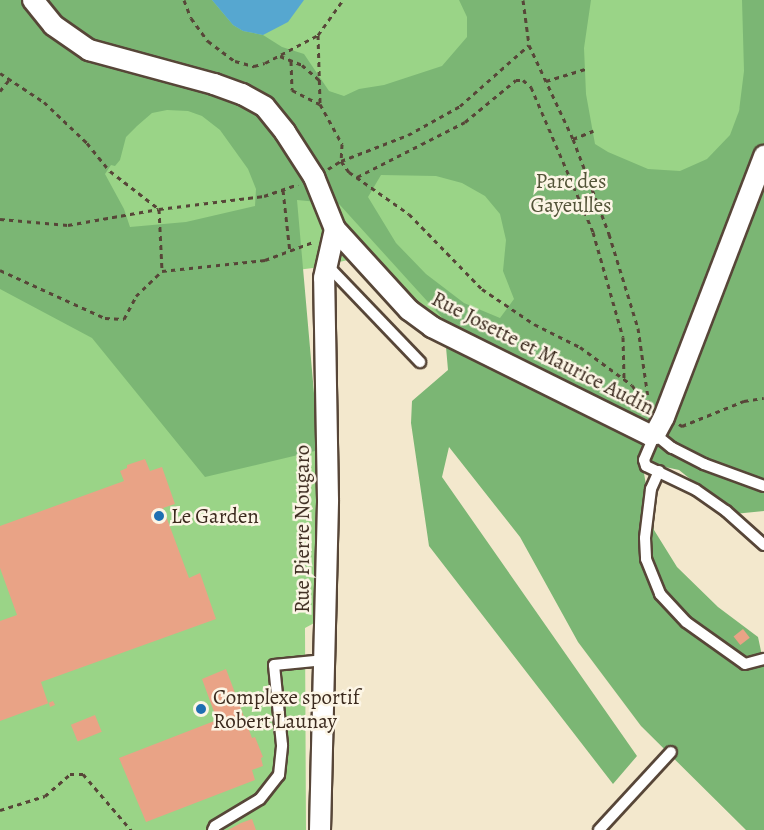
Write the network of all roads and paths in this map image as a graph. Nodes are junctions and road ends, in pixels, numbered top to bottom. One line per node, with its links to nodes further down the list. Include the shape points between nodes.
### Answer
1 (33, 0): 23 (street, Rue Josette et Maurice Audin, via 53,25 89,50 214,84 265,107 314,177)
2 (184, 0): 7 (path, via 200,31 222,53 254,66)
3 (343, 0): 5 (path)
4 (523, 0): 6 (path)
5 (318, 35): 7 (path); 12 (path)
6 (530, 45): 13 (path); 19 (path, via 460,106 408,135)
7 (280, 56): 8 (path)
8 (291, 60): 12 (path, via 302,64); 15 (path, via 292,90)
9 (585, 69): 13 (path)
10 (0, 73): 11 (path)
11 (9, 80): 14 (path); 21 (path, via 44,102 110,171)
12 (319, 80): 15 (path)
13 (546, 81): 17 (path)
14 (0, 91)
15 (320, 104): 19 (path, via 342,144)
16 (593, 131): 17 (path)
17 (573, 139): 28 (path, via 609,234 638,328 650,412)
18 (764, 156): 30 (street, Rue Josette et Maurice Audin)
19 (341, 161): 20 (path)
20 (357, 177): 28 (path, via 408,214 482,289 534,324 580,348); 28 (path, via 465,122 516,80 523,80 531,87 593,232 622,337)
21 (159, 209): 22 (path, via 68,225); 26 (path); 26 (path, via 264,196 283,190 290,252 265,260)
22 (0, 219)
23 (335, 229): 24 (street, Rue Pierre Nougaro); 30 (street, Rue Josette et Maurice Audin, via 409,310 432,327 650,435)
24 (326, 264): 27 (lane); 35 (street, Rue Pierre Nougaro)
25 (0, 270): 26 (path, via 105,318 124,319 136,296)
26 (162, 271)
27 (420, 362)
28 (624, 380)
29 (764, 398): 30 (path, via 744,401 682,426)
30 (660, 426): 31 (lane, via 644,459 646,466); 32 (lane, via 680,452)
31 (659, 471): 33 (lane, via 706,497 745,526); 34 (lane, via 651,489 645,538 646,559 660,594 686,622 745,664)
32 (764, 486)
33 (764, 546)
34 (764, 659)
35 (325, 660): 39 (lane, via 274,665 282,745 279,775 260,799); 40 (street, Rue Pierre Nougaro)
36 (671, 752): 41 (lane)
37 (0, 810): 38 (path, via 45,796 70,774 83,774)
38 (131, 830)
39 (213, 830)
40 (320, 830)
41 (599, 830)

